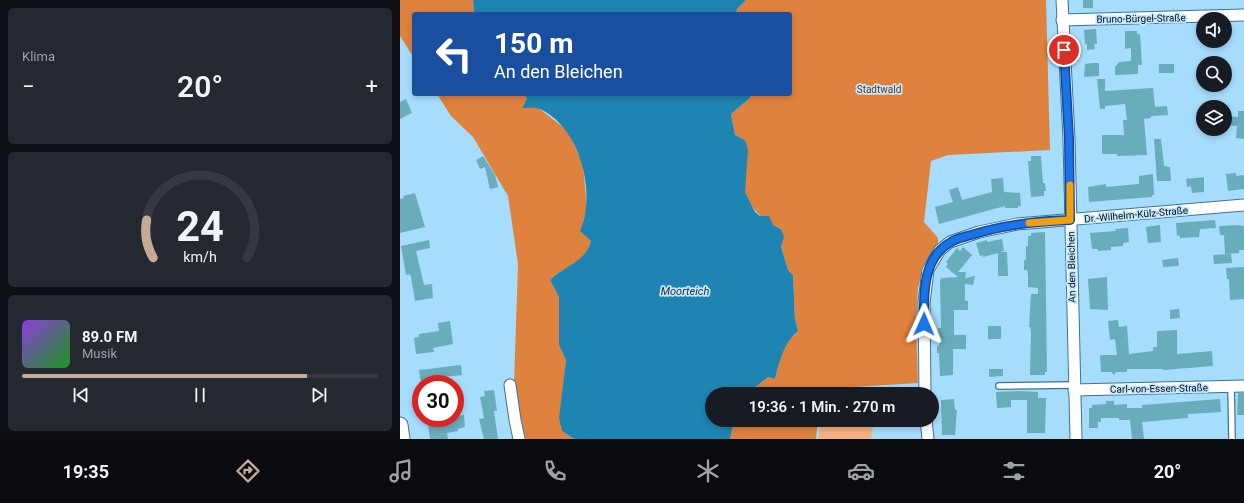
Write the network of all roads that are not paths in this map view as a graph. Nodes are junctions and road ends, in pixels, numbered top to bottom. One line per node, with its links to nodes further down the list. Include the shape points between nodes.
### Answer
1 (1062, 0): 3 (street, An den Bleichen)
2 (1244, 15): 3 (street, Bruno-Bürgel-Straße)
3 (1062, 20): 5 (street, An den Bleichen, via 1069,139)
4 (1244, 204): 5 (street, Dr.-Wilhelm-Külz-Straße)
5 (1070, 220): 10 (street, Dr.-Wilhelm-Külz-Straße, via 1017,224 979,232 954,240 940,250 928,270 924,303); 11 (street, An den Bleichen)
6 (510, 385): 15 (street)
7 (999, 386): 11 (lane)
8 (1231, 386): 9 (street, Carl-von-Essen-Straße); 11 (street, Carl-von-Essen-Straße); 18 (lane)
9 (1244, 386)
10 (925, 387)
11 (1074, 387): 17 (street, An den Bleichen)
12 (400, 425): 14 (main road)
13 (927, 427): 16 (street)
14 (402, 439)
15 (519, 439)
16 (928, 439)
17 (1076, 439)
18 (1232, 439)

